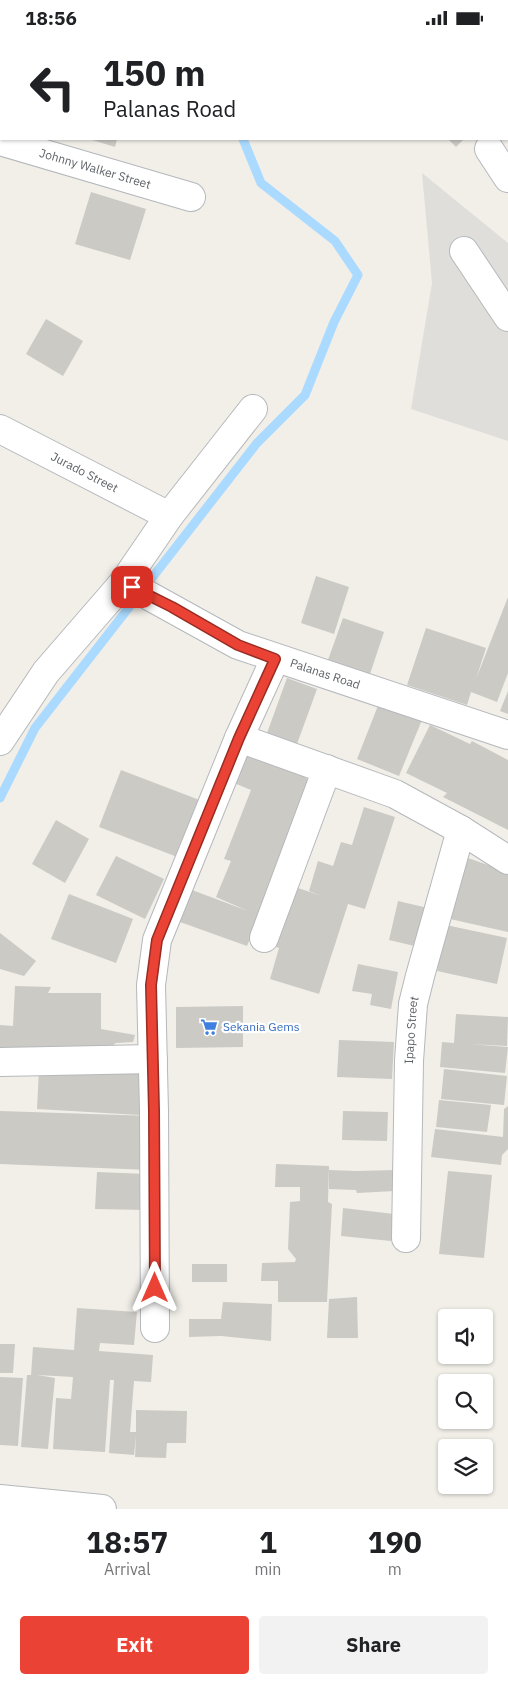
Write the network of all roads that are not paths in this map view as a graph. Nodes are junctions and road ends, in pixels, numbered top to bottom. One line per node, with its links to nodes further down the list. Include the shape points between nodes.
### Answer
1 (0, 141): 4 (street, Johnny Walker Street)
2 (489, 149): 3 (street)
3 (508, 178)
4 (191, 197)
5 (464, 251): 6 (street)
6 (508, 317)
7 (253, 409): 9 (street)
8 (0, 429): 9 (street, Jurado Street)
9 (169, 516): 10 (street)
10 (137, 589): 11 (street, Palanas Road, via 238,645); 14 (street, via 46,672)
11 (275, 659): 12 (street, Palanas Road); 13 (street)
12 (508, 735)
13 (239, 738): 15 (street); 19 (street, via 157,940 151,985)
14 (0, 741)
15 (327, 769): 16 (street, via 395,794); 18 (street)
16 (462, 830): 17 (street); 21 (street, Ipapo Street, via 413,1004 408,1061)
17 (508, 860)
18 (264, 938)
19 (153, 1059): 20 (street); 22 (street)
20 (0, 1063)
21 (406, 1238)
22 (155, 1328)
23 (0, 1499): 24 (street)
24 (102, 1509)

